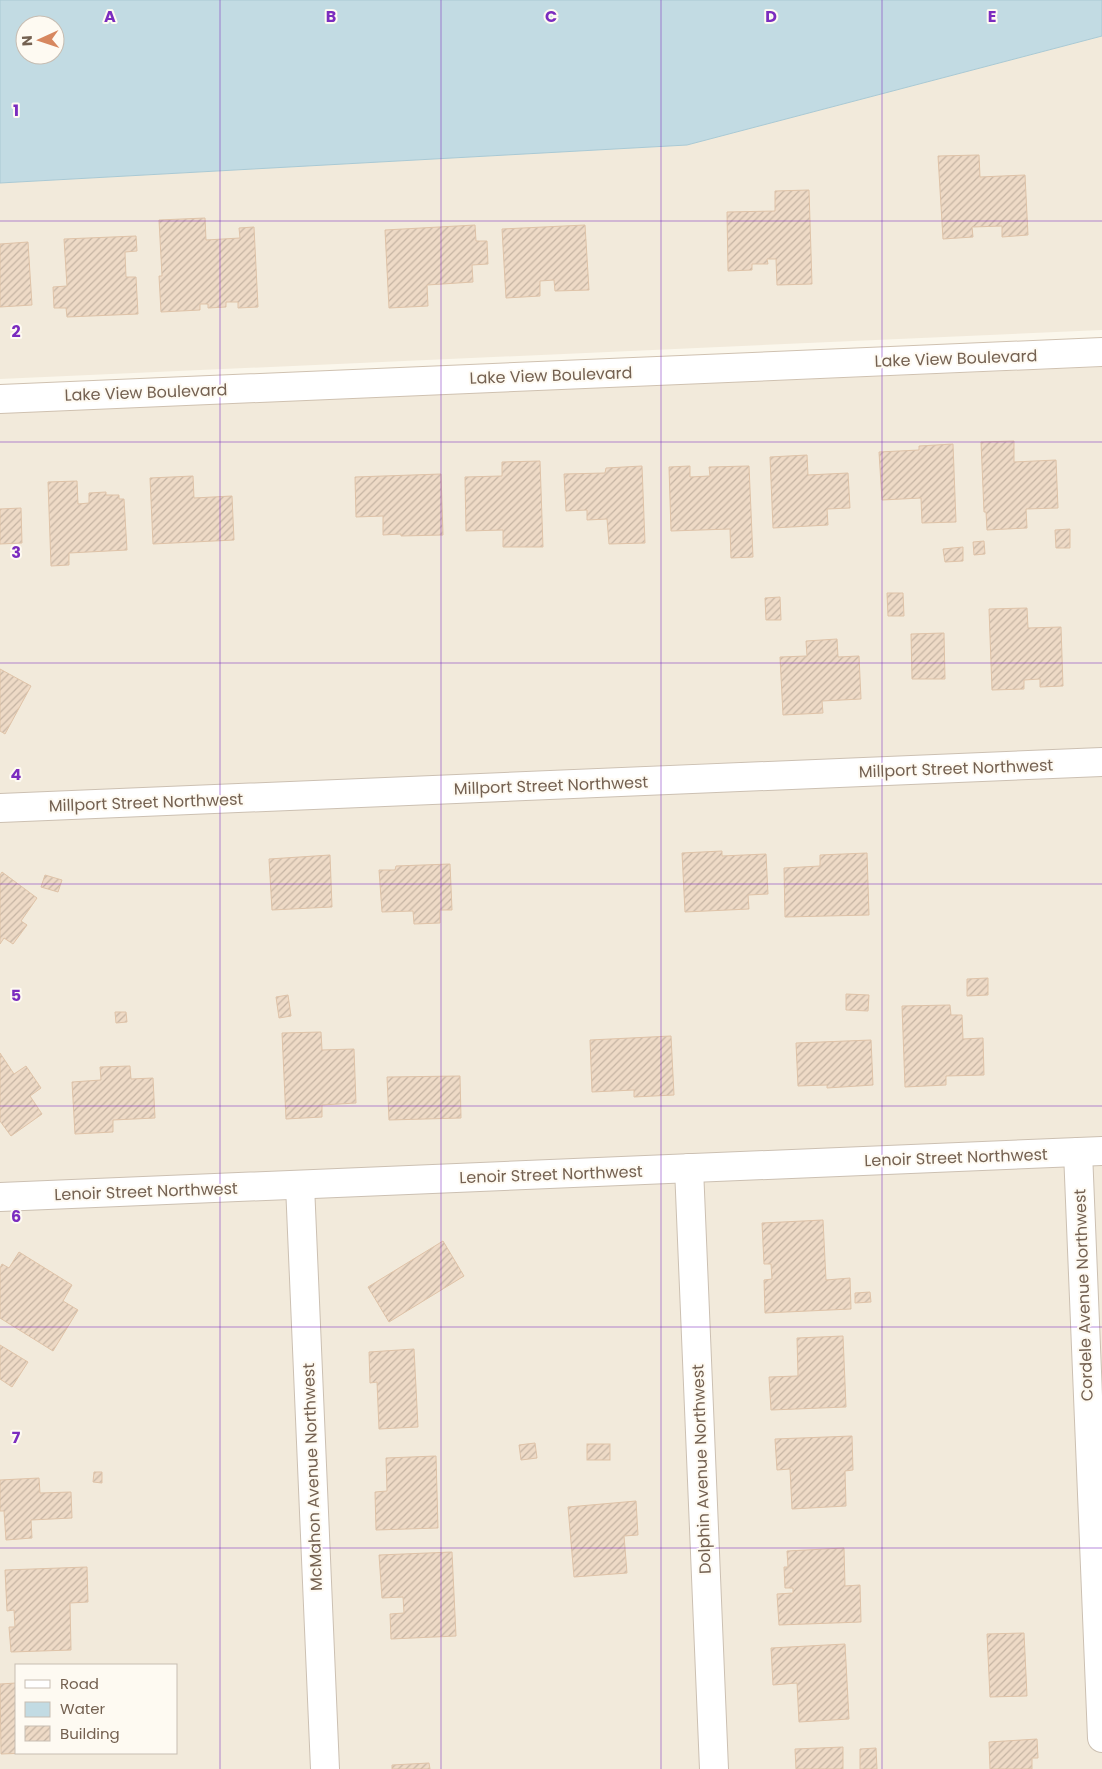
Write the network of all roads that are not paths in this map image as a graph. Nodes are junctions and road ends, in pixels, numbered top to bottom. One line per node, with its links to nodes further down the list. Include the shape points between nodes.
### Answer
1 (1102, 352): 2 (street, Lake View Boulevard)
2 (0, 399)
3 (1102, 762): 4 (street, Millport Street Northwest)
4 (0, 808)
5 (1090, 1151): 6 (street, Lenoir Street Northwest); 9 (street, Cordele Avenue Northwest)
6 (688, 1168): 7 (street, Lenoir Street Northwest); 11 (street, Dolphin Avenue Northwest)
7 (300, 1185): 8 (street, Lenoir Street Northwest); 10 (street, McMahon Avenue Northwest)
8 (0, 1197)
9 (1102, 1738)
10 (325, 1769)
11 (714, 1769)

